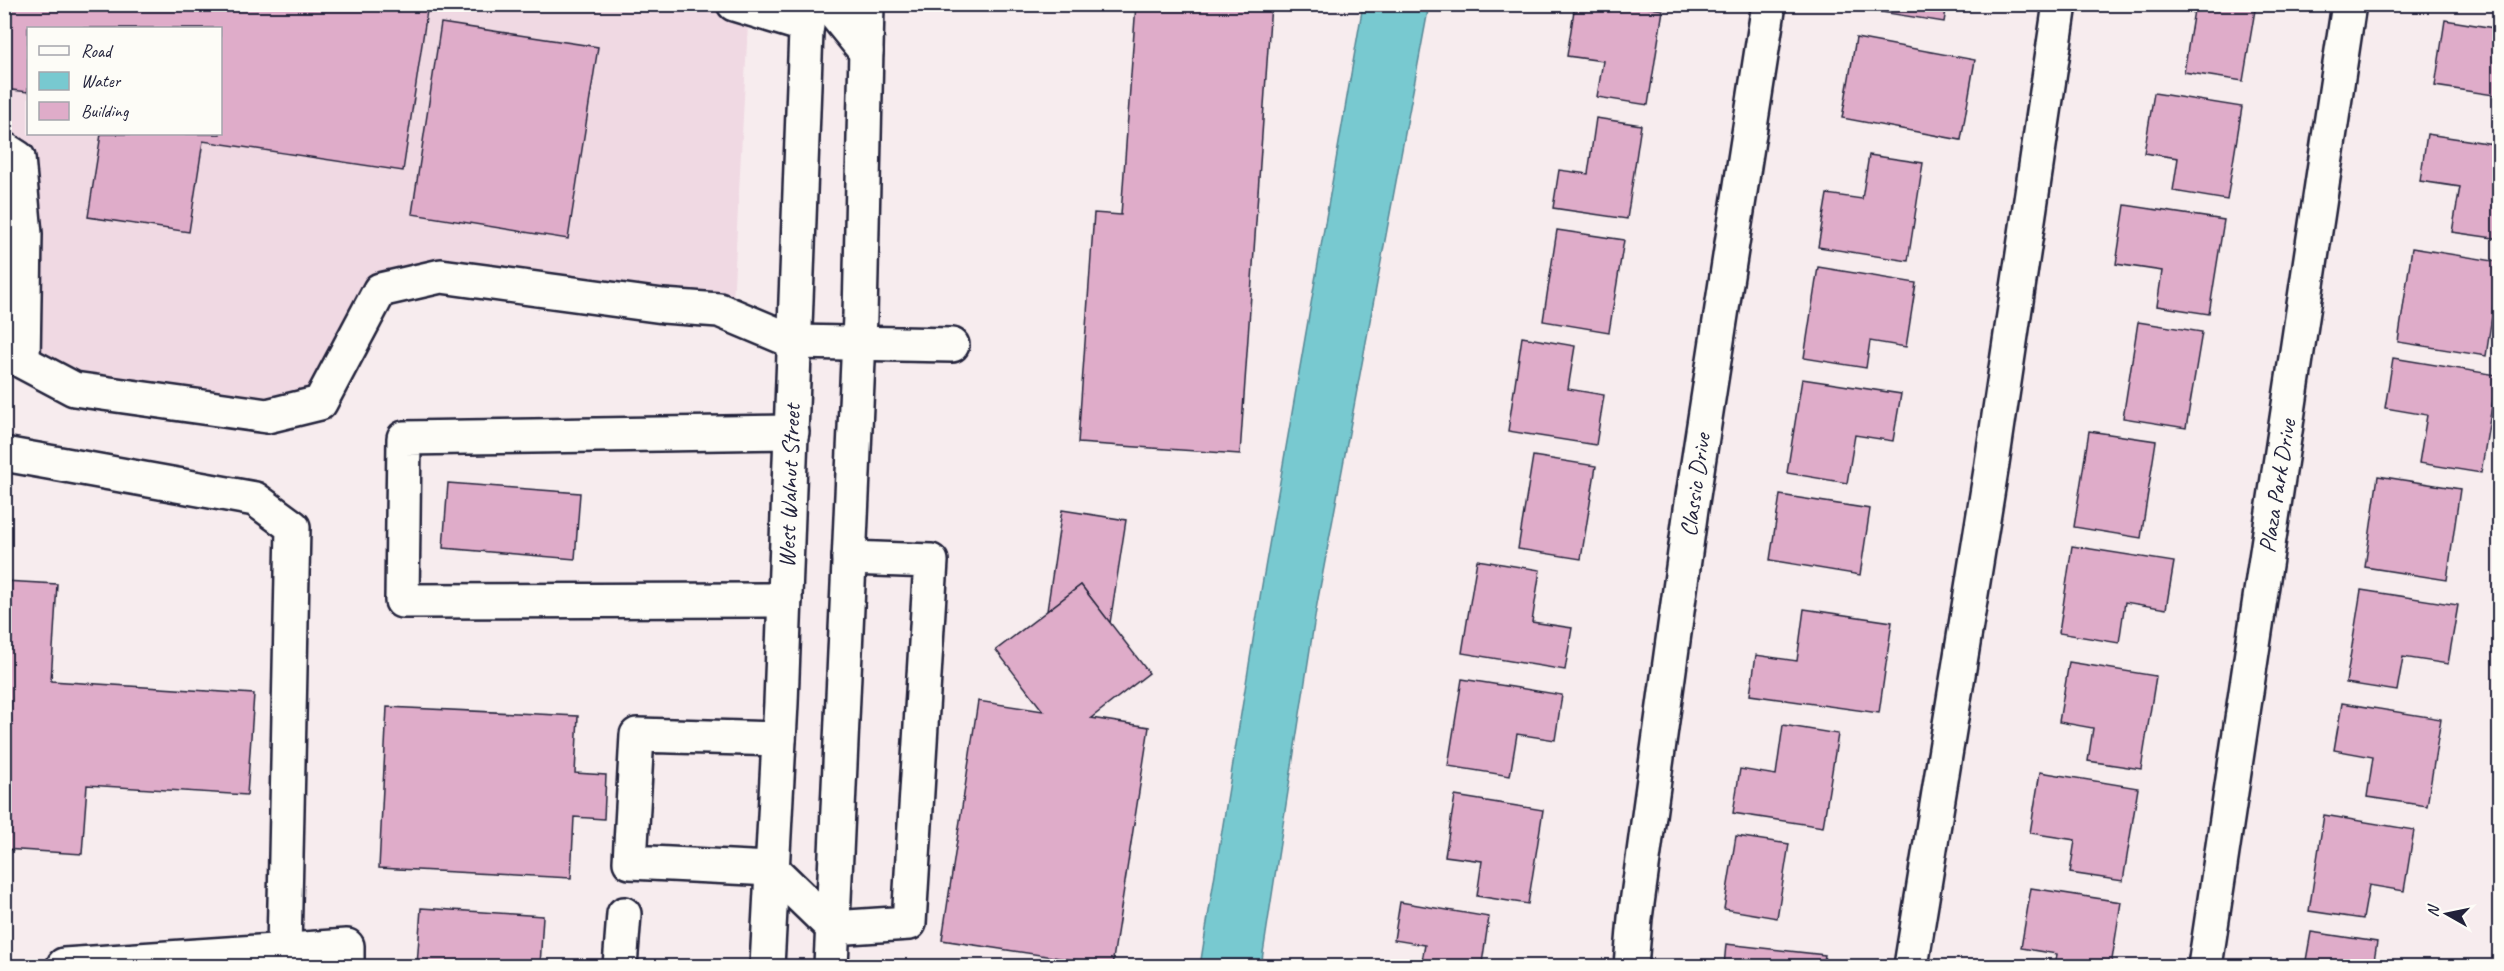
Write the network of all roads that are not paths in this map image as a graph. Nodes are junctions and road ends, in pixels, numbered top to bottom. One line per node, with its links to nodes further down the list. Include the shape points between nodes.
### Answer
1 (734, 4): 6 (main road)
2 (867, 4): 7 (main road)
3 (1769, 4): 26 (main road, Classic Drive, via 1691,509)
4 (2060, 4): 27 (main road)
5 (2349, 4): 28 (main road, Plaza Park Drive)
6 (814, 12): 7 (main road); 9 (main road, West Walnut Street)
7 (866, 52): 10 (main road)
8 (4, 148): 9 (main road, via 18,158 24,223 23,362 74,389 267,416 320,403 380,290 441,276 719,310)
9 (795, 342): 10 (main road); 12 (main road, West Walnut Street)
10 (859, 343): 11 (main road); 14 (main road)
11 (952, 345)
12 (792, 432): 15 (main road, West Walnut Street); 15 (main road, via 404,438 402,601)
13 (4, 454): 20 (main road, via 255,499 293,526)
14 (849, 558): 19 (main road); 19 (main road, via 931,561 909,923)
15 (785, 600): 16 (main road, West Walnut Street)
16 (779, 739): 17 (main road, West Walnut Street); 17 (main road, via 637,735 630,862)
17 (772, 869): 19 (main road); 24 (main road, West Walnut Street)
18 (624, 914): 23 (main road)
19 (833, 928): 25 (main road)
20 (284, 950): 21 (main road); 22 (main road, via 347,946)
21 (65, 966)
22 (347, 966)
23 (620, 966)
24 (767, 966)
25 (831, 966)
26 (1631, 966)
27 (1911, 966)
28 (2205, 966)

